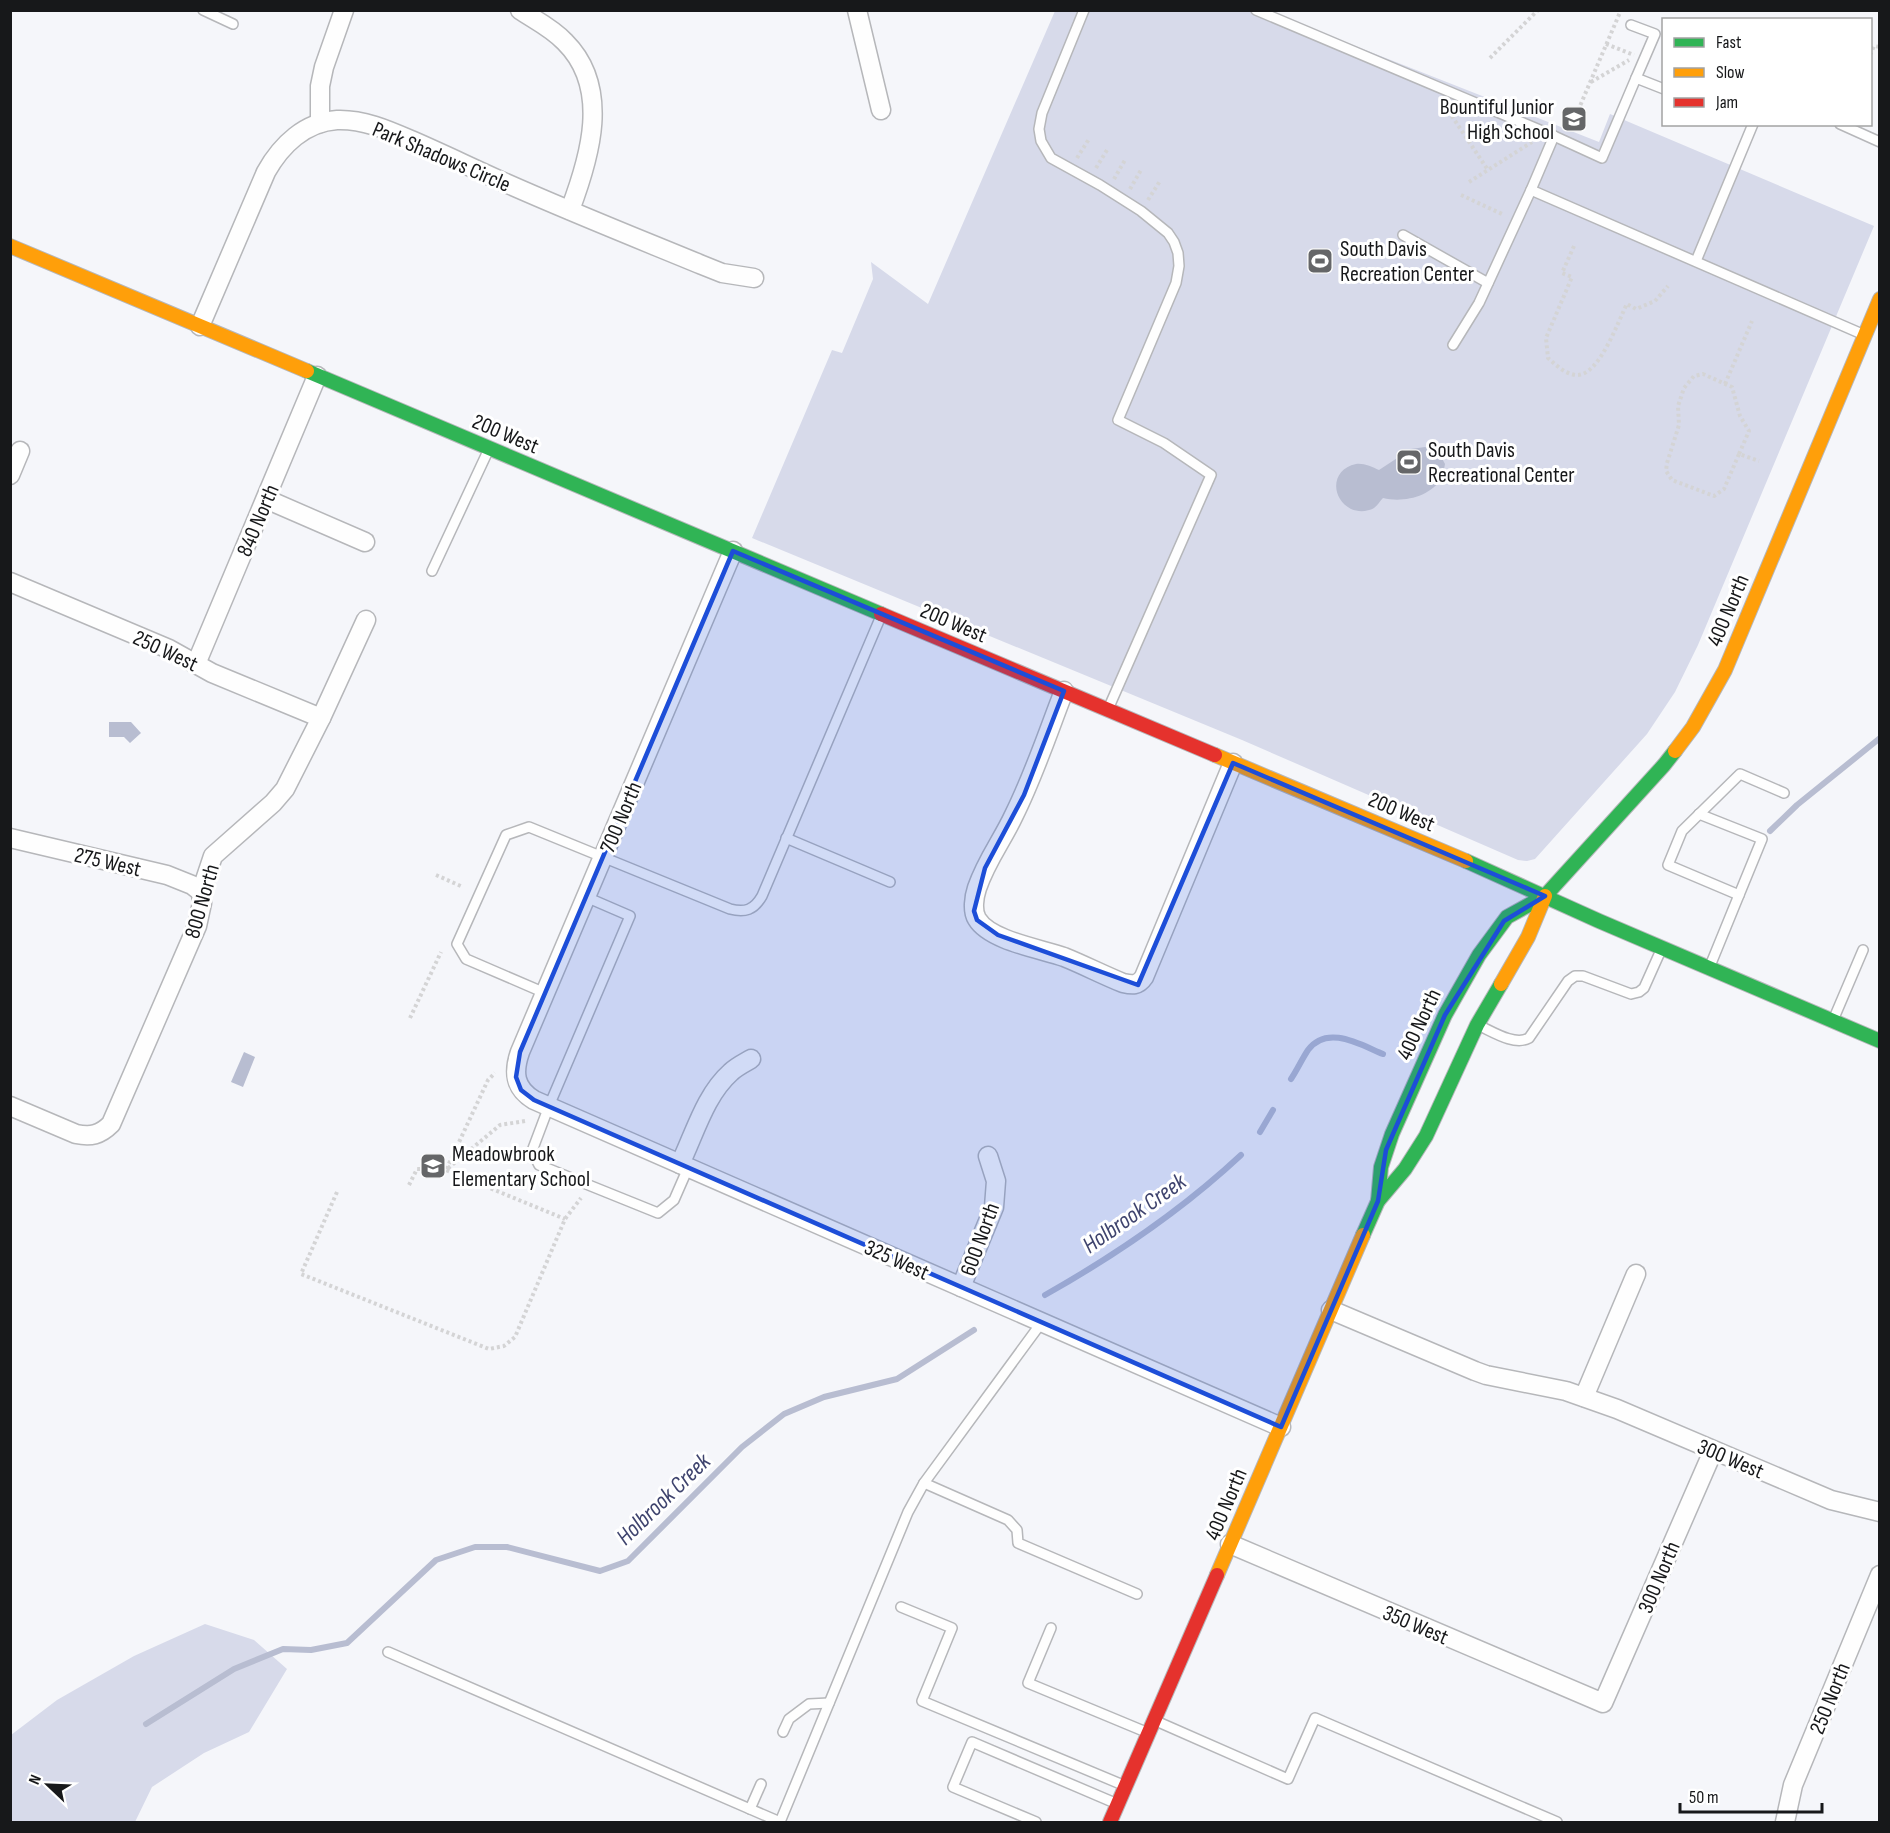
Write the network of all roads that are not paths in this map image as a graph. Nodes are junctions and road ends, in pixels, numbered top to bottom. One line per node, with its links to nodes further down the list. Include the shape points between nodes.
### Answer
1 (202, 10): 7 (lane)
2 (344, 10): 12 (street, via 324,67)
3 (520, 10): 18 (street, via 564,40 581,63 593,101 592,132)
4 (857, 10): 11 (street)
5 (1084, 10): 42 (lane, via 1041,113 1041,141 1051,158 1141,211 1168,233 1178,253 1176,283 1118,420 1164,443 1211,475)
6 (1256, 10): 15 (lane)
7 (233, 24)
8 (1631, 25): 9 (lane, via 1655,34)
9 (1636, 78): 10 (lane); 15 (lane, via 1602,158)
10 (1662, 88)
11 (881, 110)
12 (320, 123): 18 (street, Park Shadows Circle, via 351,120 384,129); 25 (street, Park Shadows Circle, via 288,142 266,171)
13 (1752, 126): 21 (lane)
14 (1844, 126): 16 (lane)
15 (1554, 136): 17 (lane)
16 (1880, 142)
17 (1531, 190): 21 (lane); 23 (lane)
18 (570, 210): 22 (street, Park Shadows Circle, via 722,273)
19 (1403, 235): 23 (lane)
20 (10, 246): 25 (main road, 200 West)
21 (1696, 261): 26 (lane)
22 (754, 278)
23 (1488, 283): 28 (lane)
24 (1880, 299): 26 (main road, 400 North)
25 (200, 326): 29 (main road, 200 West)
26 (1864, 335): 27 (main road); 53 (main road, 400 North, via 1729,659 1704,709 1664,765)
27 (1880, 341)
28 (1453, 345)
29 (317, 375): 30 (main road, 200 West); 33 (street, 840 North)
30 (489, 448): 35 (main road, 200 West); 36 (lane)
31 (20, 451): 32 (street)
32 (10, 475)
33 (266, 499): 34 (street); 40 (street, 840 North)
34 (365, 542)
35 (733, 551): 38 (main road, 200 West); 49 (street, 700 North)
36 (432, 571)
37 (10, 582): 40 (street, 250 West)
38 (882, 614): 41 (main road, 200 West); 48 (lane)
39 (366, 620): 43 (street, 800 North)
40 (196, 664): 43 (street, 250 West)
41 (1064, 691): 42 (main road, 200 West); 44 (street, via 1023,795 976,890 977,920 998,935 1123,983 1140,983)
42 (1108, 710): 44 (main road, 200 West)
43 (321, 718): 51 (street, 800 North, via 285,789 213,856)
44 (1233, 763): 53 (main road, 200 West)
45 (1784, 793): 46 (lane, via 1740,774)
46 (1699, 814): 52 (lane, via 1762,839); 52 (lane, via 1682,831 1668,865)
47 (10, 838): 51 (street, 275 West, via 167,875)
48 (786, 838): 49 (lane, via 762,896 749,910 730,909); 50 (lane)
49 (603, 858): 54 (street, 700 North); 58 (lane, via 529,827 506,835 457,944 466,959)
50 (890, 882)
51 (201, 892): 64 (street, 800 North, via 197,926 111,1124 95,1135 76,1134)
52 (1739, 895): 57 (lane)
53 (1545, 896): 55 (main road, 200 West); 60 (main road, 400 North, via 1528,938); 68 (main road, 400 North, via 1507,916 1461,985 1392,1134 1381,1167)
54 (586, 897): 58 (street, 700 North); 65 (lane, via 630,916)
55 (1662, 948): 57 (main road, 200 West); 60 (lane, via 1639,992 1631,994 1575,976 1525,1041 1516,1041)
56 (1863, 950): 59 (lane)
57 (1709, 968): 59 (main road, 200 West)
58 (545, 993): 63 (street, 700 North, via 517,1061)
59 (1833, 1021): 61 (main road, 200 West)
60 (1477, 1024): 68 (main road, 400 North, via 1426,1136)
61 (1880, 1041)
62 (751, 1059): 67 (street, via 732,1070 718,1085)
63 (517, 1084): 65 (street, 325 West, via 527,1096)
64 (10, 1106)
65 (549, 1106): 67 (street, 325 West); 67 (lane, via 532,1151 540,1166 658,1213 674,1200)
66 (988, 1156): 70 (street, 600 North, via 996,1181 994,1207)
67 (684, 1166): 70 (street, 325 West)
68 (1378, 1201): 71 (main road, 400 North)
69 (1636, 1275): 73 (street)
70 (961, 1287): 72 (street, 325 West)
71 (1332, 1310): 73 (street, 300 West, via 1486,1375); 74 (main road, 400 North)
72 (1042, 1322): 74 (street, 325 West); 76 (lane)
73 (1584, 1397): 75 (street, 300 West)
74 (1281, 1427): 78 (main road, 400 North)
75 (1713, 1450): 77 (street, 300 West, via 1831,1500); 85 (street, 300 North)
76 (924, 1483): 80 (lane, via 1008,1520 1017,1530 1018,1543); 84 (lane, via 908,1512)
77 (1880, 1512)
78 (1230, 1544): 85 (street, 350 West); 86 (main road, 400 North)
79 (1880, 1575): 96 (street, 250 North, via 1793,1785)
80 (1137, 1594)
81 (901, 1607): 89 (lane, via 952,1628 922,1701)
82 (1051, 1628): 86 (lane, via 1028,1683)
83 (388, 1652): 91 (lane)
84 (829, 1703): 87 (lane, via 808,1704 789,1719); 92 (lane)
85 (1603, 1703)
86 (1151, 1726): 89 (main road, 400 North); 95 (lane, via 1288,1779 1315,1718)
87 (783, 1732)
88 (761, 1784): 91 (lane)
89 (1125, 1786): 90 (main road, 400 North)
90 (1118, 1804): 93 (lane, via 972,1742 953,1787); 94 (main road, 400 North)
91 (750, 1809): 92 (lane)
92 (780, 1822)
93 (1036, 1822)
94 (1110, 1822)
95 (1557, 1822)
96 (1785, 1822)

